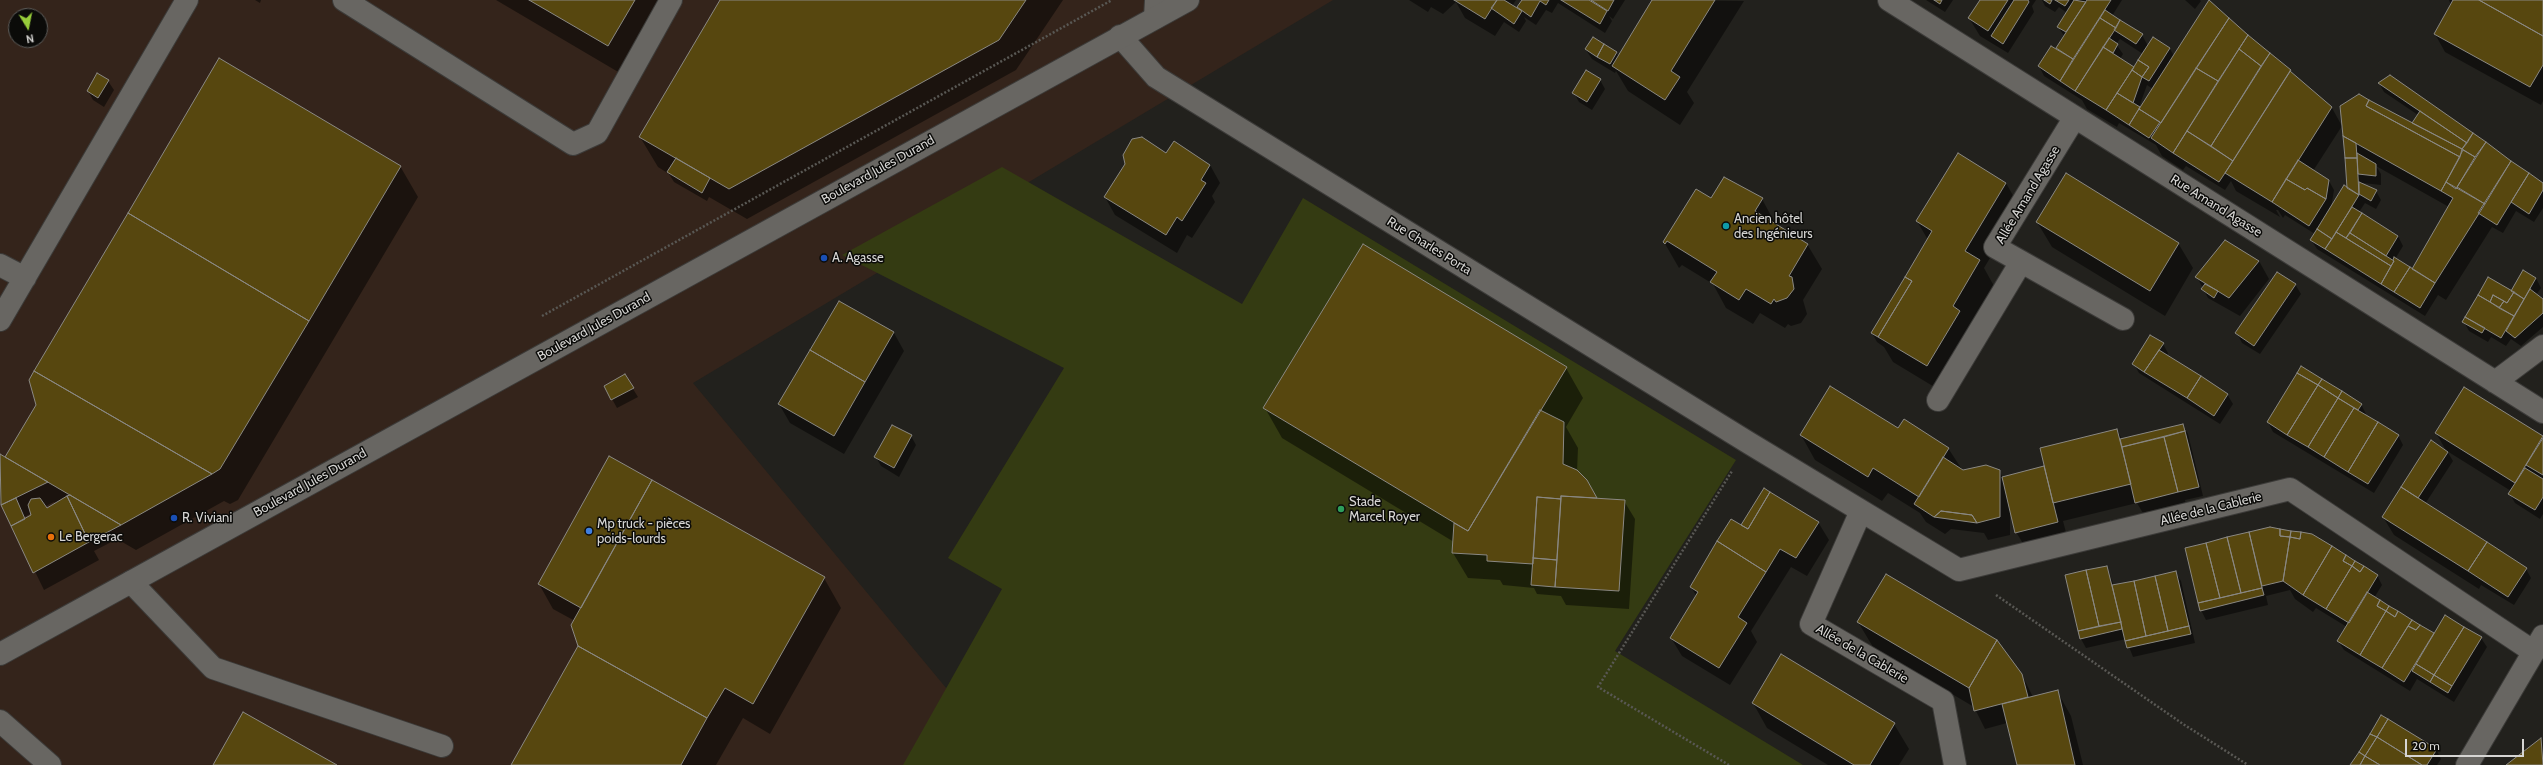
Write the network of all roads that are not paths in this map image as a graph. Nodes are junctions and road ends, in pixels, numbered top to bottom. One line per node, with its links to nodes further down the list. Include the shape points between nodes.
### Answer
1 (187, 0): 11 (street)
2 (344, 0): 3 (street, via 572,144 596,133)
3 (671, 0)
4 (1188, 0): 6 (street, Boulevard Jules Durand)
5 (1889, 0): 8 (street, Rue Amand Agasse)
6 (1156, 9): 7 (street, Boulevard Jules Durand)
7 (1120, 36): 18 (street, Rue Charles Porta, via 1156,77); 19 (street, Boulevard Jules Durand)
8 (2075, 117): 9 (street, Allée Amand Agasse, via 1995,247); 15 (street, Rue Amand Agasse)
9 (2021, 262): 12 (street, Allée Amand Agasse); 16 (street)
10 (0, 264): 11 (street)
11 (24, 278): 13 (street)
12 (2123, 319)
13 (0, 320)
14 (2543, 346): 15 (street)
15 (2495, 382): 17 (street, Rue Amand Agasse)
16 (1938, 400)
17 (2543, 412)
18 (1861, 511): 20 (street, Allée de la Cablerie, via 1959,570 2290,489); 25 (street, Allée de la Cablerie, via 1811,624 1943,701)
19 (131, 582): 21 (street, Boulevard Jules Durand); 23 (street, via 213,668)
20 (2538, 644): 26 (street)
21 (0, 654)
22 (0, 721): 24 (street)
23 (442, 746)
24 (50, 765)
25 (1955, 765)
26 (2467, 765)

